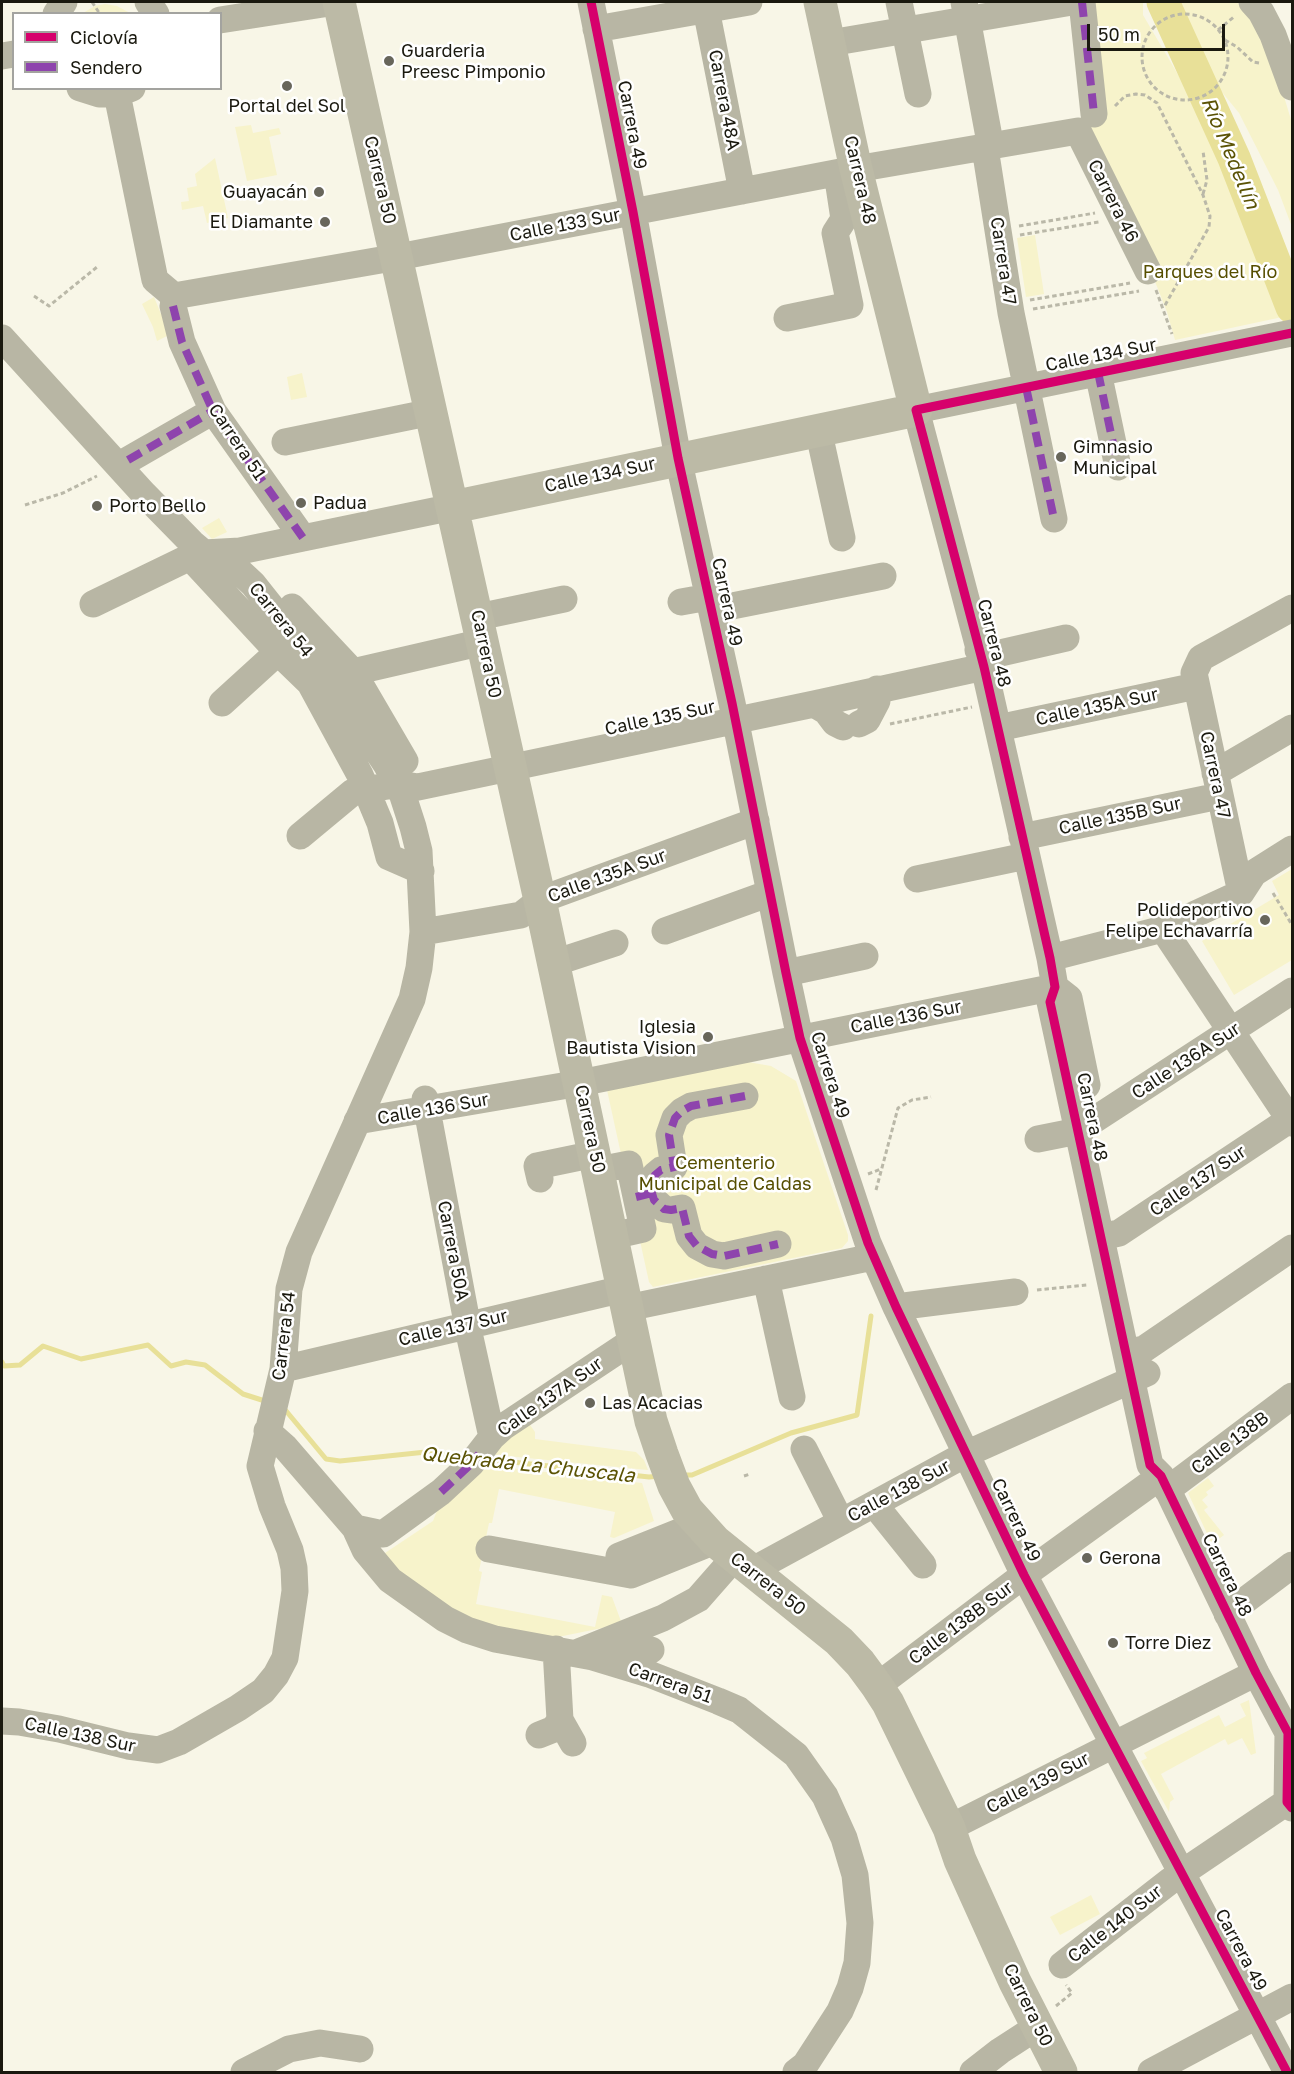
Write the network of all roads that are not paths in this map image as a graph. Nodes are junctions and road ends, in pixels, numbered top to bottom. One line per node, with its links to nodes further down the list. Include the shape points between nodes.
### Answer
1 (338, 2): 11 (street); 24 (main road, Carrera 50)
2 (591, 2): 12 (street, Carrera 49)
3 (749, 2): 9 (street)
4 (820, 2): 14 (main road, Carrera 48)
5 (899, 2): 13 (street)
6 (1072, 2): 10 (street)
7 (1082, 2): 19 (street, Carrera 46)
8 (1244, 8): 15 (street, via 1261,12)
9 (706, 9): 12 (street); 22 (street, Carrera 48A)
10 (966, 10): 13 (street); 20 (street, Carrera 47, via 989,136)
11 (222, 20)
12 (596, 28): 23 (street, Carrera 49)
13 (905, 30): 14 (street); 18 (street)
14 (830, 43): 21 (main road, Carrera 48)
15 (1293, 87)
16 (86, 90): 17 (street, via 99,94)
17 (124, 91): 26 (street, Carrera 51, via 155,280)
18 (918, 94)
19 (1095, 118): 20 (street, Calle 133 Sur); 25 (street, Carrera 46, via 1120,214)
20 (985, 148): 21 (street, Calle 133 Sur); 31 (street, Carrera 47)
21 (847, 171): 22 (street, Calle 133 Sur); 27 (street, via 844,219 836,233 850,305); 32 (main road, Carrera 48)
22 (742, 191): 23 (street, Calle 133 Sur)
23 (633, 212): 24 (street, Calle 133 Sur); 37 (street, Carrera 49)
24 (398, 257): 26 (street, Calle 133 Sur); 34 (main road, Carrera 50)
25 (1148, 285)
26 (167, 296): 33 (street, Carrera 51, via 182,342)
27 (787, 318)
28 (1293, 333): 30 (street, Calle 134 Sur)
29 (2, 338): 38 (street, Carrera 54)
30 (1098, 372): 31 (street, Calle 134 Sur); 39 (street)
31 (1026, 387): 32 (street, Calle 134 Sur); 41 (street, Carrera 47)
32 (916, 410): 35 (main road, Calle 134 Sur); 55 (street, Carrera 48)
33 (213, 411): 38 (street); 42 (street, Carrera 51)
34 (432, 412): 36 (street); 40 (main road, Carrera 50)
35 (818, 429): 37 (main road, Calle 134 Sur); 43 (street)
36 (285, 442)
37 (678, 458): 40 (main road, Calle 134 Sur); 49 (street, Carrera 49)
38 (123, 462): 45 (street, Carrera 54, via 192,543)
39 (1118, 467)
40 (453, 507): 42 (street, Calle 134 Sur); 52 (main road, Carrera 50)
41 (1053, 519)
42 (303, 538): 44 (street, Calle 134 Sur)
43 (842, 538)
44 (240, 551): 45 (street, Calle 134 Sur); 56 (street, Carrera 54)
45 (197, 555): 50 (street, Calle 134 Sur); 54 (street, Carrera 54); 56 (street, Carrera 54, via 239,571 253,584)
46 (883, 576): 49 (street)
47 (564, 599): 52 (street)
48 (681, 602): 49 (street)
49 (710, 603): 61 (street, Carrera 49)
50 (93, 604)
51 (1293, 609): 57 (street, Carrera 47, via 1201,658 1194,673)
52 (480, 629): 56 (street); 64 (main road, Carrera 50)
53 (1066, 638): 55 (street, Calle 135 Sur)
54 (278, 652): 56 (street, Carrera 54, via 310,683); 59 (street)
55 (986, 657): 58 (street, Calle 135 Sur); 61 (street, Calle 135 Sur); 62 (street, Carrera 48)
56 (335, 685): 65 (street, Carrera 54); 67 (street, Carrera 54)
57 (1196, 687): 62 (street, Calle 135A Sur); 66 (street, Carrera 47)
58 (877, 690): 60 (street, Calle 135 Sur); 60 (street, via 877,701 862,726 835,723)
59 (222, 703)
60 (814, 704): 61 (street, Calle 135 Sur)
61 (733, 711): 64 (street, Calle 135 Sur); 68 (street, Carrera 49)
62 (998, 728): 70 (street, Carrera 48)
63 (1293, 728): 66 (street, Calle 135B Sur)
64 (509, 758): 65 (street, Calle 135 Sur, via 418,787); 76 (main road, Carrera 50)
65 (405, 778): 67 (street, Calle 135 Sur); 72 (street, Carrera 54)
66 (1217, 784): 70 (street, Calle 135B Sur); 75 (street, Carrera 47)
67 (366, 790): 69 (street, Calle 135 Sur, via 353,792); 72 (street, Carrera 54, via 390,857)
68 (756, 821): 74 (street, Carrera 49); 76 (street, Calle 135A Sur)
69 (300, 836)
70 (1024, 847): 73 (street, Calle 135B Sur); 82 (street, Carrera 48)
71 (1293, 849): 75 (street, via 1254,873)
72 (421, 871): 79 (street, Carrera 54)
73 (917, 879)
74 (770, 893): 78 (street); 84 (street, Carrera 49)
75 (1241, 893): 77 (street)
76 (540, 900): 79 (street, Calle 135A Sur, via 521,915); 83 (main road, Carrera 50)
77 (1163, 929): 82 (street); 87 (street)
78 (665, 931)
79 (423, 932): 92 (street, Carrera 54, via 412,999)
80 (615, 943): 83 (street)
81 (865, 956): 84 (street)
82 (1050, 958): 85 (street, Carrera 48)
83 (554, 963): 89 (main road, Carrera 50)
84 (786, 973): 88 (street, Carrera 49)
85 (1055, 987): 88 (street, Calle 136 Sur); 94 (street, Carrera 48, via 1050,1002)
86 (1293, 991): 87 (street, Calle 136A Sur)
87 (1230, 1033): 93 (street); 94 (street, Calle 136A Sur)
88 (800, 1038): 89 (street, Calle 136 Sur); 103 (street, Carrera 49)
89 (580, 1083): 91 (street, Calle 136 Sur); 96 (main road, Carrera 50)
90 (745, 1096): 98 (street, via 691,1106 675,1118 669,1136 674,1167 655,1175)
91 (433, 1103): 92 (street, Calle 136 Sur); 108 (street, Carrera 50A)
92 (360, 1116): 113 (street, Carrera 54, via 299,1252 289,1289)
93 (1292, 1120): 99 (street, Calle 137 Sur)
94 (1083, 1125): 95 (street); 99 (street, Carrera 48)
95 (1038, 1139)
96 (596, 1162): 97 (street, via 537,1166); 98 (street, via 628,1164); 100 (main road, Carrera 50)
97 (540, 1179)
98 (644, 1195): 100 (street, via 643,1229); 101 (street, via 664,1209 682,1208 689,1236 712,1254 724,1256)
99 (1110, 1235): 110 (street, Carrera 48)
100 (612, 1236): 106 (main road, Carrera 50)
101 (778, 1244)
102 (1293, 1248): 110 (street, Calle 138 Sur)
103 (873, 1257): 104 (street, Calle 137 Sur); 107 (street, Carrera 49)
104 (766, 1279): 106 (street, Calle 137 Sur); 112 (street)
105 (1015, 1292): 107 (street)
106 (625, 1298): 108 (street, Calle 137 Sur); 109 (main road, Carrera 50)
107 (896, 1307): 116 (street, Carrera 49)
108 (474, 1323): 113 (street, Calle 137 Sur); 114 (street, Carrera 50A)
109 (634, 1340): 114 (street, Calle 137A Sur); 122 (main road, Carrera 50, via 651,1421 674,1486 687,1510)
110 (1138, 1363): 116 (street, Calle 138 Sur); 117 (street, Carrera 48, via 1166,1461)
111 (1293, 1396): 117 (street, Calle 138B)
112 (792, 1397)
113 (274, 1400): 120 (street, Carrera 51, via 285,1447); 128 (street, Carrera 54, via 260,1466 290,1550)
114 (486, 1446): 120 (street, Calle 137A Sur, via 441,1492 383,1534)
115 (804, 1449): 119 (street)
116 (966, 1454): 118 (street, Calle 138 Sur); 127 (street, Carrera 49)
117 (1164, 1483): 127 (street, Calle 138B Sur); 129 (street, Carrera 48)
118 (874, 1504): 119 (street, Calle 138 Sur); 125 (street)
119 (841, 1522): 122 (street, Calle 138 Sur)
120 (355, 1528): 133 (street, Carrera 51, via 365,1550 390,1580 445,1619 495,1639)
121 (489, 1549): 122 (street, via 631,1575)
122 (725, 1549): 123 (street); 131 (street, via 698,1599); 135 (main road, Carrera 50, via 839,1641)
123 (619, 1556)
124 (277, 1564): 128 (street)
125 (922, 1565)
126 (1293, 1565): 129 (street)
127 (1024, 1575): 135 (street, Calle 138B Sur); 139 (street, Carrera 49)
128 (295, 1591): 130 (street); 140 (street, Carrera 54, via 285,1658 263,1691 202,1720 179,1742)
129 (1227, 1614): 134 (street, Carrera 48)
130 (311, 1620)
131 (616, 1637): 132 (street, via 628,1652); 133 (street)
132 (651, 1650)
133 (566, 1651): 138 (street); 151 (street, Carrera 51, via 649,1674 739,1710 796,1755 825,1796 855,1875 860,1923 857,1963 840,2011)
134 (1256, 1673): 137 (street, Carrera 48); 139 (street, Calle 139 Sur)
135 (877, 1686): 142 (main road, Carrera 50)
136 (2, 1721): 140 (street, Calle 138 Sur)
137 (1290, 1732): 141 (street, Carrera 48)
138 (558, 1733)
139 (1114, 1744): 142 (street, Calle 139 Sur); 143 (street, Carrera 49)
140 (158, 1750)
141 (1290, 1805): 143 (street, Calle 140 Sur)
142 (949, 1828): 146 (main road, Carrera 50, via 960,1860)
143 (1182, 1873): 144 (street, Calle 140 Sur); 147 (street, Carrera 49)
144 (1062, 1972)
145 (1293, 1997): 147 (street)
146 (1047, 2015): 149 (street); 153 (main road, Carrera 50)
147 (1257, 2016): 154 (street); 155 (street, Carrera 49)
148 (360, 2049): 150 (street, via 320,2043 289,2049)
149 (1005, 2062): 152 (street)
150 (244, 2073)
151 (796, 2073)
152 (973, 2073)
153 (1061, 2073)
154 (1151, 2073)
155 (1287, 2073)

